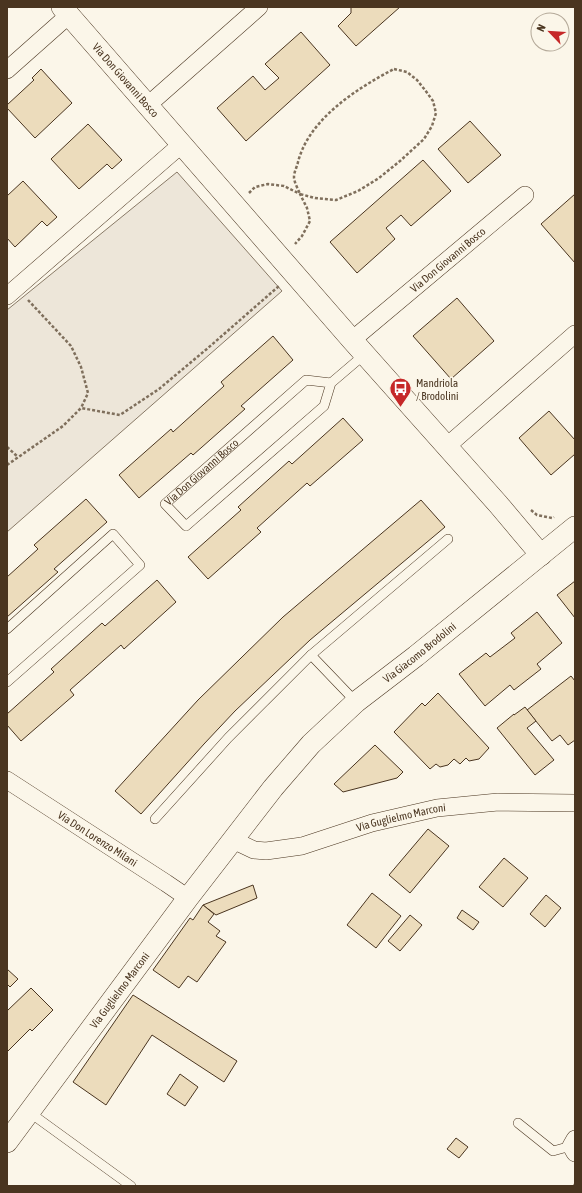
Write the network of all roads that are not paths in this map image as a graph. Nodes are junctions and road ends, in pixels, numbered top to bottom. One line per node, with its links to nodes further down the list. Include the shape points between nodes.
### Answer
1 (259, 7): 4 (street)
2 (66, 11): 3 (street, Via Don Giovanni Bosco); 4 (street, Via Don Giovanni Bosco)
3 (7, 70)
4 (148, 105): 5 (street, Via Don Giovanni Bosco)
5 (182, 144): 7 (street); 9 (street, Via Don Giovanni Bosco)
6 (525, 195): 9 (street, Via Don Giovanni Bosco)
7 (12, 292)
8 (575, 334): 11 (street)
9 (359, 347): 10 (lane, Via Don Giovanni Bosco); 11 (street, Via Don Giovanni Bosco)
10 (332, 383): 10 (lane, Via Don Giovanni Bosco, via 306,380 165,504 186,526 324,406)
11 (446, 447): 14 (street, Via Don Giovanni Bosco)
12 (575, 527): 14 (street, Via Giacomo Brodolini)
13 (448, 539): 16 (lane)
14 (541, 555): 18 (street, Via Giacomo Brodolini)
15 (7, 629): 17 (lane, via 113,534 140,565)
16 (311, 655): 18 (lane); 22 (lane, via 228,738)
17 (7, 682)
18 (356, 702): 20 (street, Via Giacomo Brodolini, via 311,744)
19 (7, 780): 24 (street, Via Don Lorenzo Milani)
20 (273, 788): 23 (street, Via Guglielmo Marconi)
21 (575, 803): 23 (street, Via Guglielmo Marconi, via 498,802 437,808 372,823 302,846 266,852 254,850)
22 (155, 819)
23 (233, 840): 24 (street, Via Guglielmo Marconi)
24 (188, 898): 25 (street, Via Guglielmo Marconi)
25 (29, 1112): 27 (street, Via Guglielmo Marconi); 29 (lane)
26 (518, 1123): 28 (lane, via 553,1151)
27 (7, 1142)
28 (574, 1146)
29 (131, 1186)

